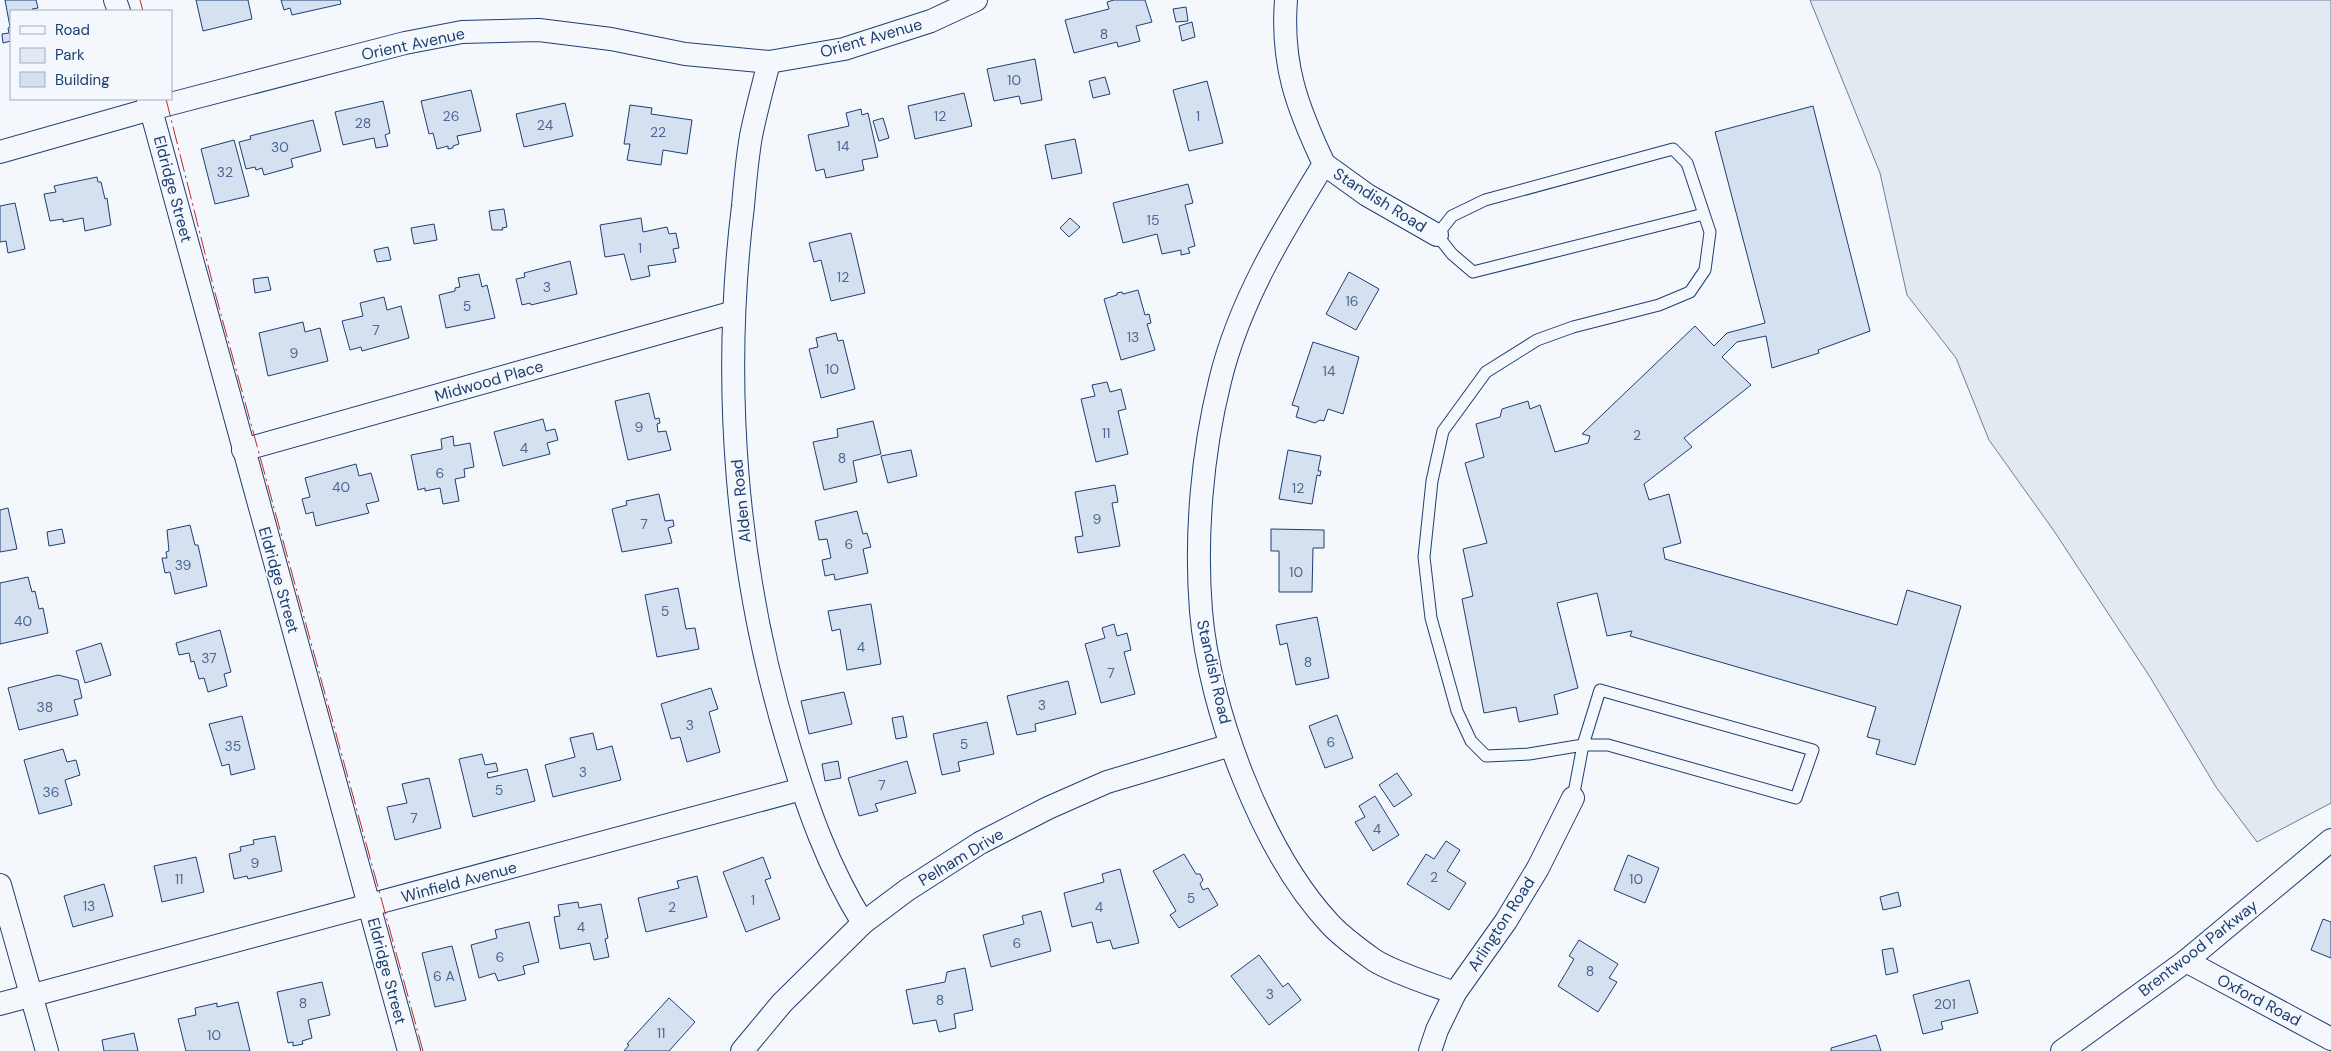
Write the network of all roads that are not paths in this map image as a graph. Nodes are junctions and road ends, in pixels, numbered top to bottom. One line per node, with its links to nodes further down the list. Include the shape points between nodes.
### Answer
1 (976, 0): 3 (street, Orient Avenue, via 931,22 844,50)
2 (1286, 0): 8 (street, via 1284,28 1291,80 1304,122)
3 (769, 62): 4 (street, Orient Avenue, via 685,54 610,39 539,30 462,32); 11 (street, Alden Road, via 751,137 736,262)
4 (172, 99)
5 (167, 100): 6 (street, Orient Avenue)
6 (150, 104): 7 (street, Orient Avenue); 12 (street, Eldridge Street)
7 (0, 152)
8 (1324, 164): 10 (street, Standish Road, via 1367,195); 13 (street, Standish Road, via 1267,260 1242,316 1220,379 1207,445 1199,548 1201,612 1214,683)
9 (1704, 214): 10 (lane, via 1473,272); 10 (lane, via 1687,163 1672,149 1485,200 1452,216); 14 (lane, via 1710,232 1705,270 1690,292 1659,305 1573,327 1537,340 1486,372 1443,431 1432,481 1424,558 1431,618 1457,711 1471,741 1486,756 1530,754)
10 (1437, 235)
11 (734, 312): 12 (street, Midwood Place); 15 (street, Alden Road, via 736,450 746,548 760,639)
12 (243, 450): 19 (street, Eldridge Street)
13 (1231, 745): 20 (street, Pelham Drive, via 1107,782 1048,808 980,843); 22 (street, Standish Road, via 1259,814 1292,874 1330,924 1376,962)
14 (1583, 745): 14 (lane, via 1608,745 1796,798 1813,750 1600,690); 16 (lane)
15 (802, 789): 19 (street, Winfield Avenue); 20 (street, Alden Road, via 837,880)
16 (1573, 798): 22 (street, Arlington Road, via 1538,868)
17 (2331, 840): 21 (street, Brentwood Parkway)
18 (0, 884): 23 (street)
19 (370, 906): 23 (street, Winfield Avenue); 27 (street, Eldridge Street)
20 (863, 923): 28 (street, Pelham Drive, via 782,1003)
21 (2186, 961): 25 (street, Oxford Road); 30 (street, Brentwood Parkway)
22 (1455, 994): 29 (street, Arlington Road)
23 (31, 996): 24 (street, Winfield Avenue); 26 (street)
24 (0, 1004)
25 (2331, 1039)
26 (47, 1051)
27 (409, 1051)
28 (742, 1051)
29 (1430, 1051)
30 (2062, 1051)

